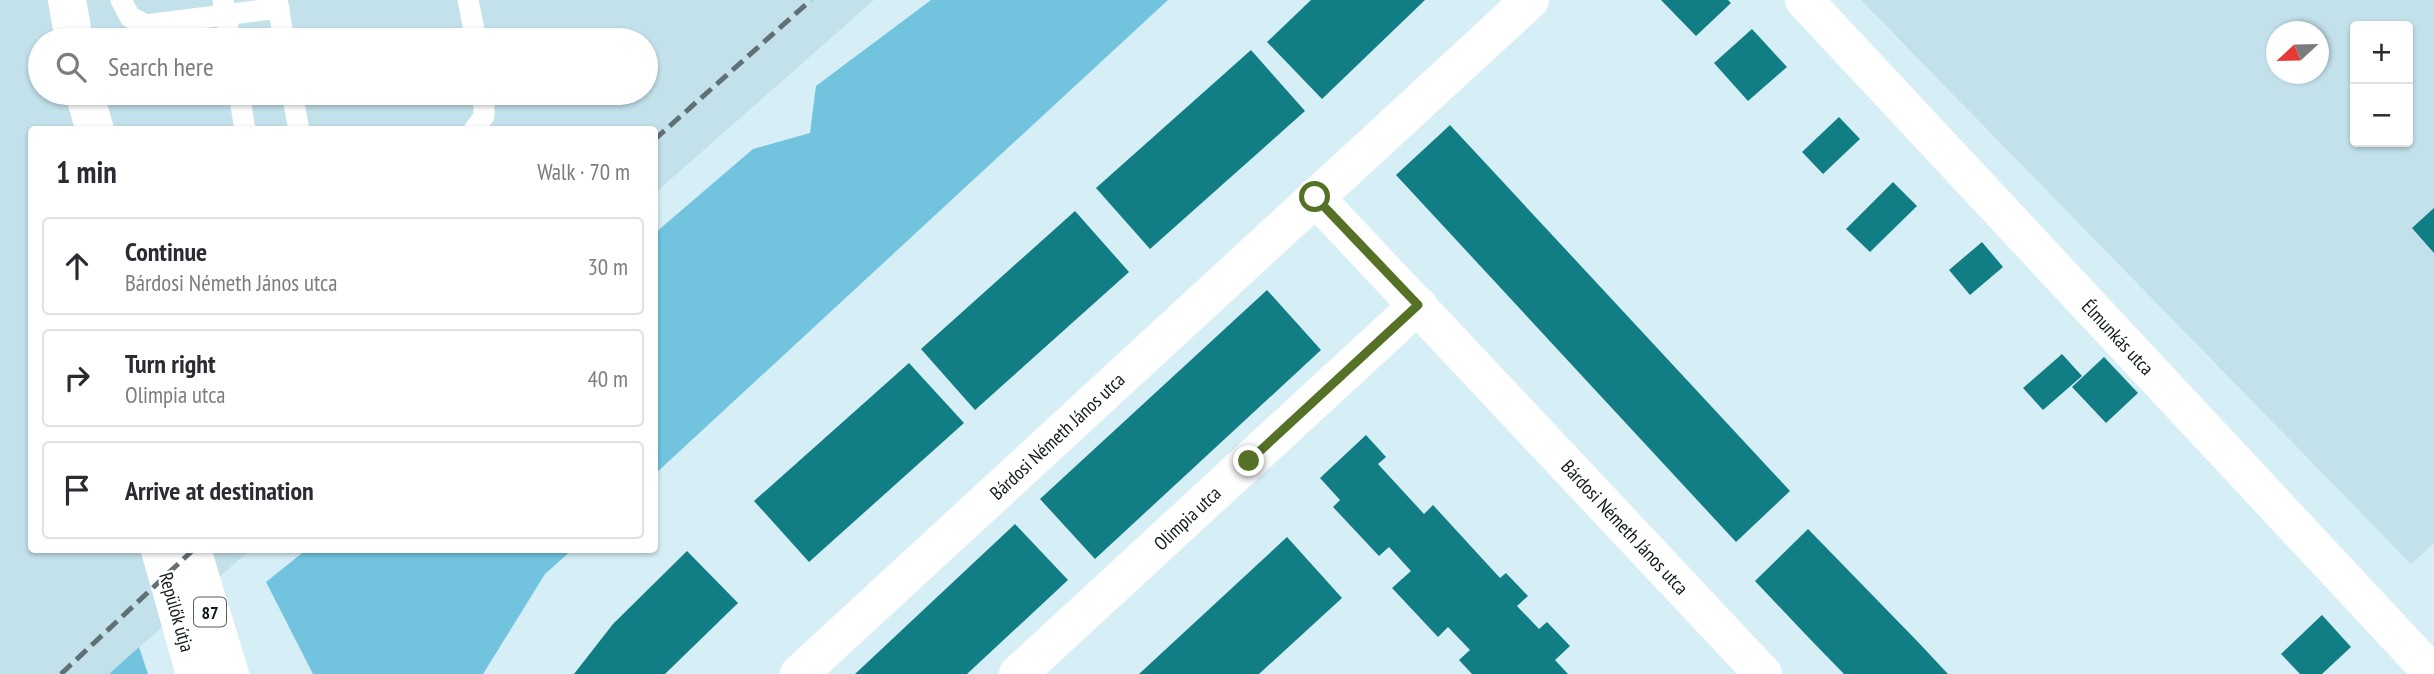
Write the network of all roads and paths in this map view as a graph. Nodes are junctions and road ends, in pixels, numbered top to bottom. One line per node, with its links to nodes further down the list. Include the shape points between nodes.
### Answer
1 (67, 0): 8 (street)
2 (121, 0): 7 (lane, via 130,17 146,24)
3 (468, 0): 11 (lane)
4 (1530, 0): 18 (street, Bárdosi Németh János utca)
5 (1804, 0): 27 (street, Élmunkás utca)
6 (278, 4): 7 (lane); 10 (lane)
7 (224, 8): 9 (lane)
8 (72, 28)
9 (228, 28)
10 (282, 28)
11 (474, 28)
12 (241, 105): 15 (lane)
13 (294, 105): 16 (lane)
14 (484, 105): 17 (lane, via 484,116)
15 (244, 126)
16 (298, 126)
17 (477, 126)
18 (1315, 197): 19 (street, Bárdosi Németh János utca); 24 (street, Bárdosi Németh János utca)
19 (1418, 305): 25 (street, Olimpia utca); 26 (street, Bárdosi Németh János utca)
20 (161, 553): 22 (street, Repülők útja / 87)
21 (193, 553): 23 (street, Repülők útja / 87)
22 (195, 674)
23 (230, 674)
24 (799, 674)
25 (1018, 674)
26 (1763, 674)
27 (2433, 674)

